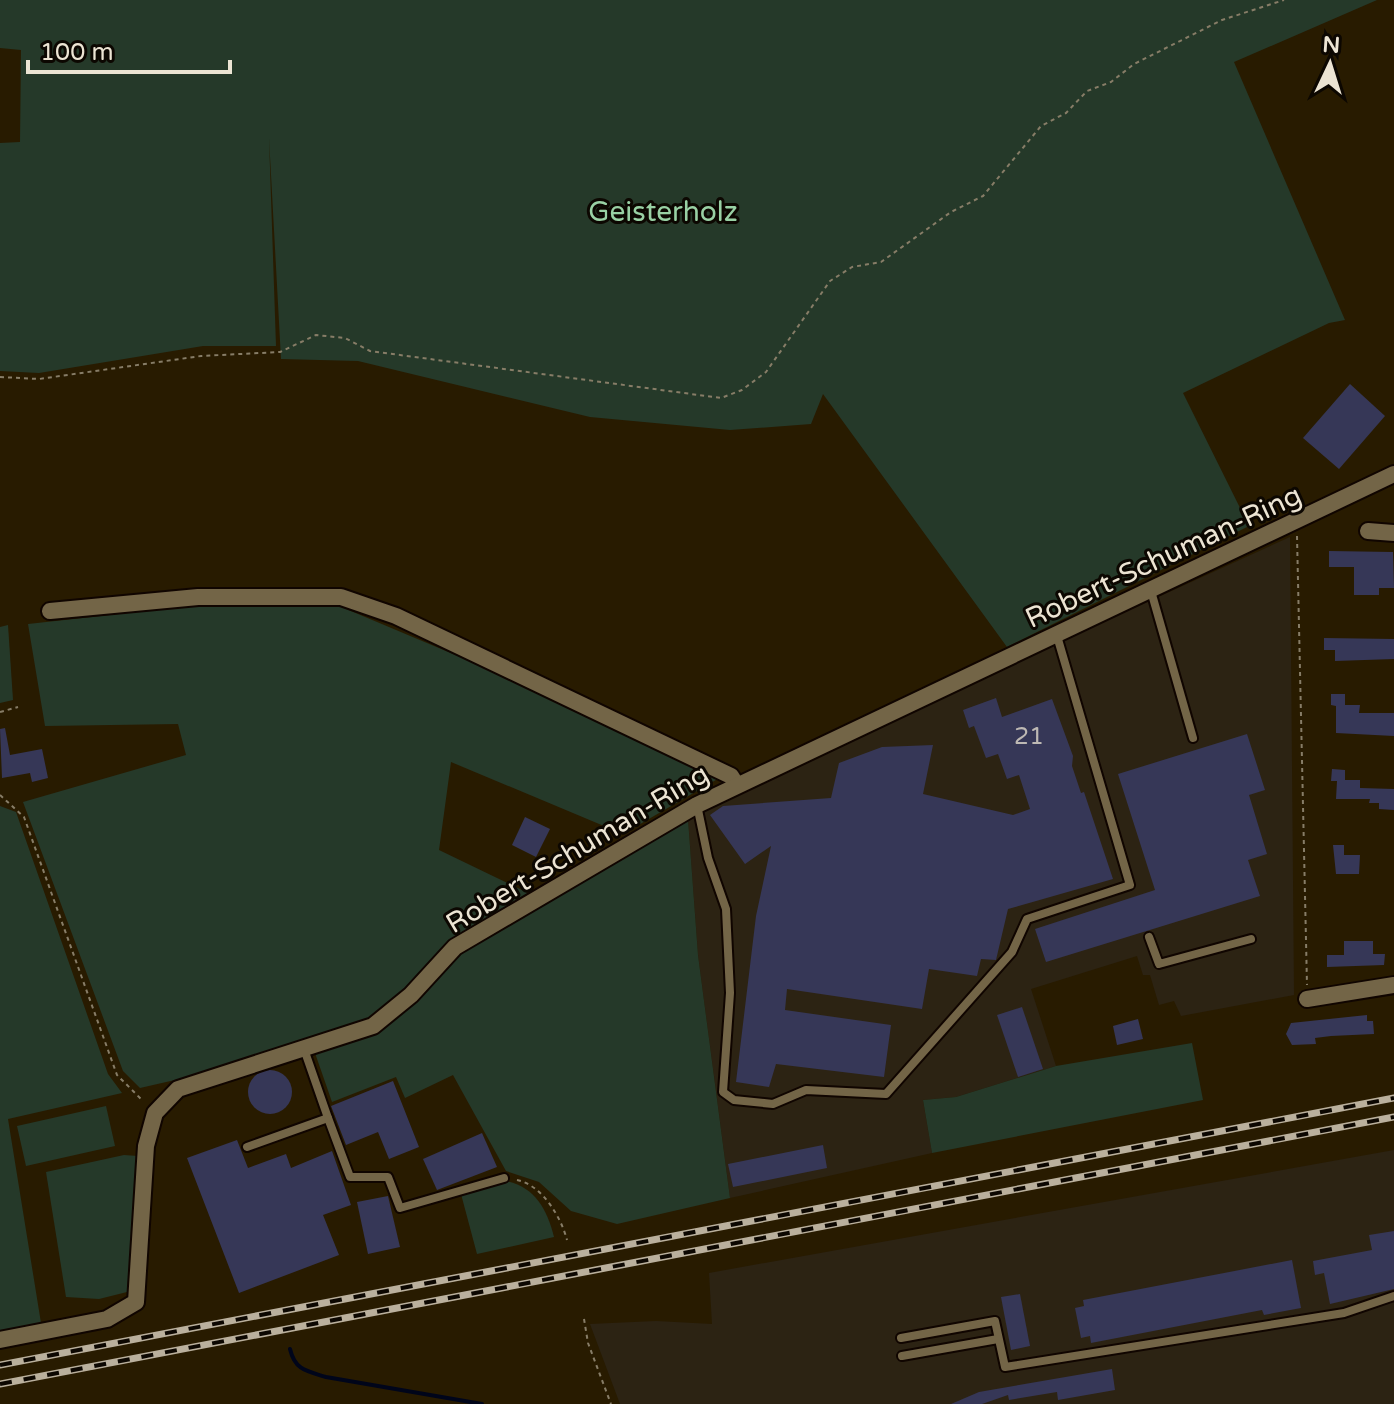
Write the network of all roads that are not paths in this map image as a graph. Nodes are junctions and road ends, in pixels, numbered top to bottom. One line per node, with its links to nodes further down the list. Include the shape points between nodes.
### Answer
1 (1394, 474): 4 (street, Robert-Schuman-Ring)
2 (1368, 531): 3 (street)
3 (1394, 533)
4 (1151, 591): 6 (street, Robert-Schuman-Ring); 7 (lane)
5 (50, 611): 8 (street, Robert-Schuman-Ring, via 198,597 341,597 424,629 731,776)
6 (1057, 636): 8 (street, Robert-Schuman-Ring); 9 (lane, via 1130,885 1027,919 1012,952 886,1094 806,1090 773,1104 734,1100 723,1092 730,993 726,909)
7 (1193, 738)
8 (736, 784): 9 (street, Robert-Schuman-Ring)
9 (697, 805): 14 (street, Robert-Schuman-Ring, via 455,947 411,995 373,1026)
10 (1149, 937): 11 (lane, via 1159,964)
11 (1251, 939)
12 (1394, 985): 13 (street)
13 (1307, 999)
14 (304, 1047): 15 (lane); 21 (street, Robert-Schuman-Ring, via 178,1089 155,1113 146,1146 136,1302 107,1319)
15 (328, 1118): 16 (lane); 17 (lane, via 350,1177 388,1177 400,1208)
16 (247, 1147)
17 (504, 1178)
18 (1394, 1296): 20 (lane, via 1344,1313 1005,1367)
19 (901, 1338): 20 (lane, via 995,1321)
20 (998, 1339): 22 (lane)
21 (0, 1340)
22 (902, 1356)

